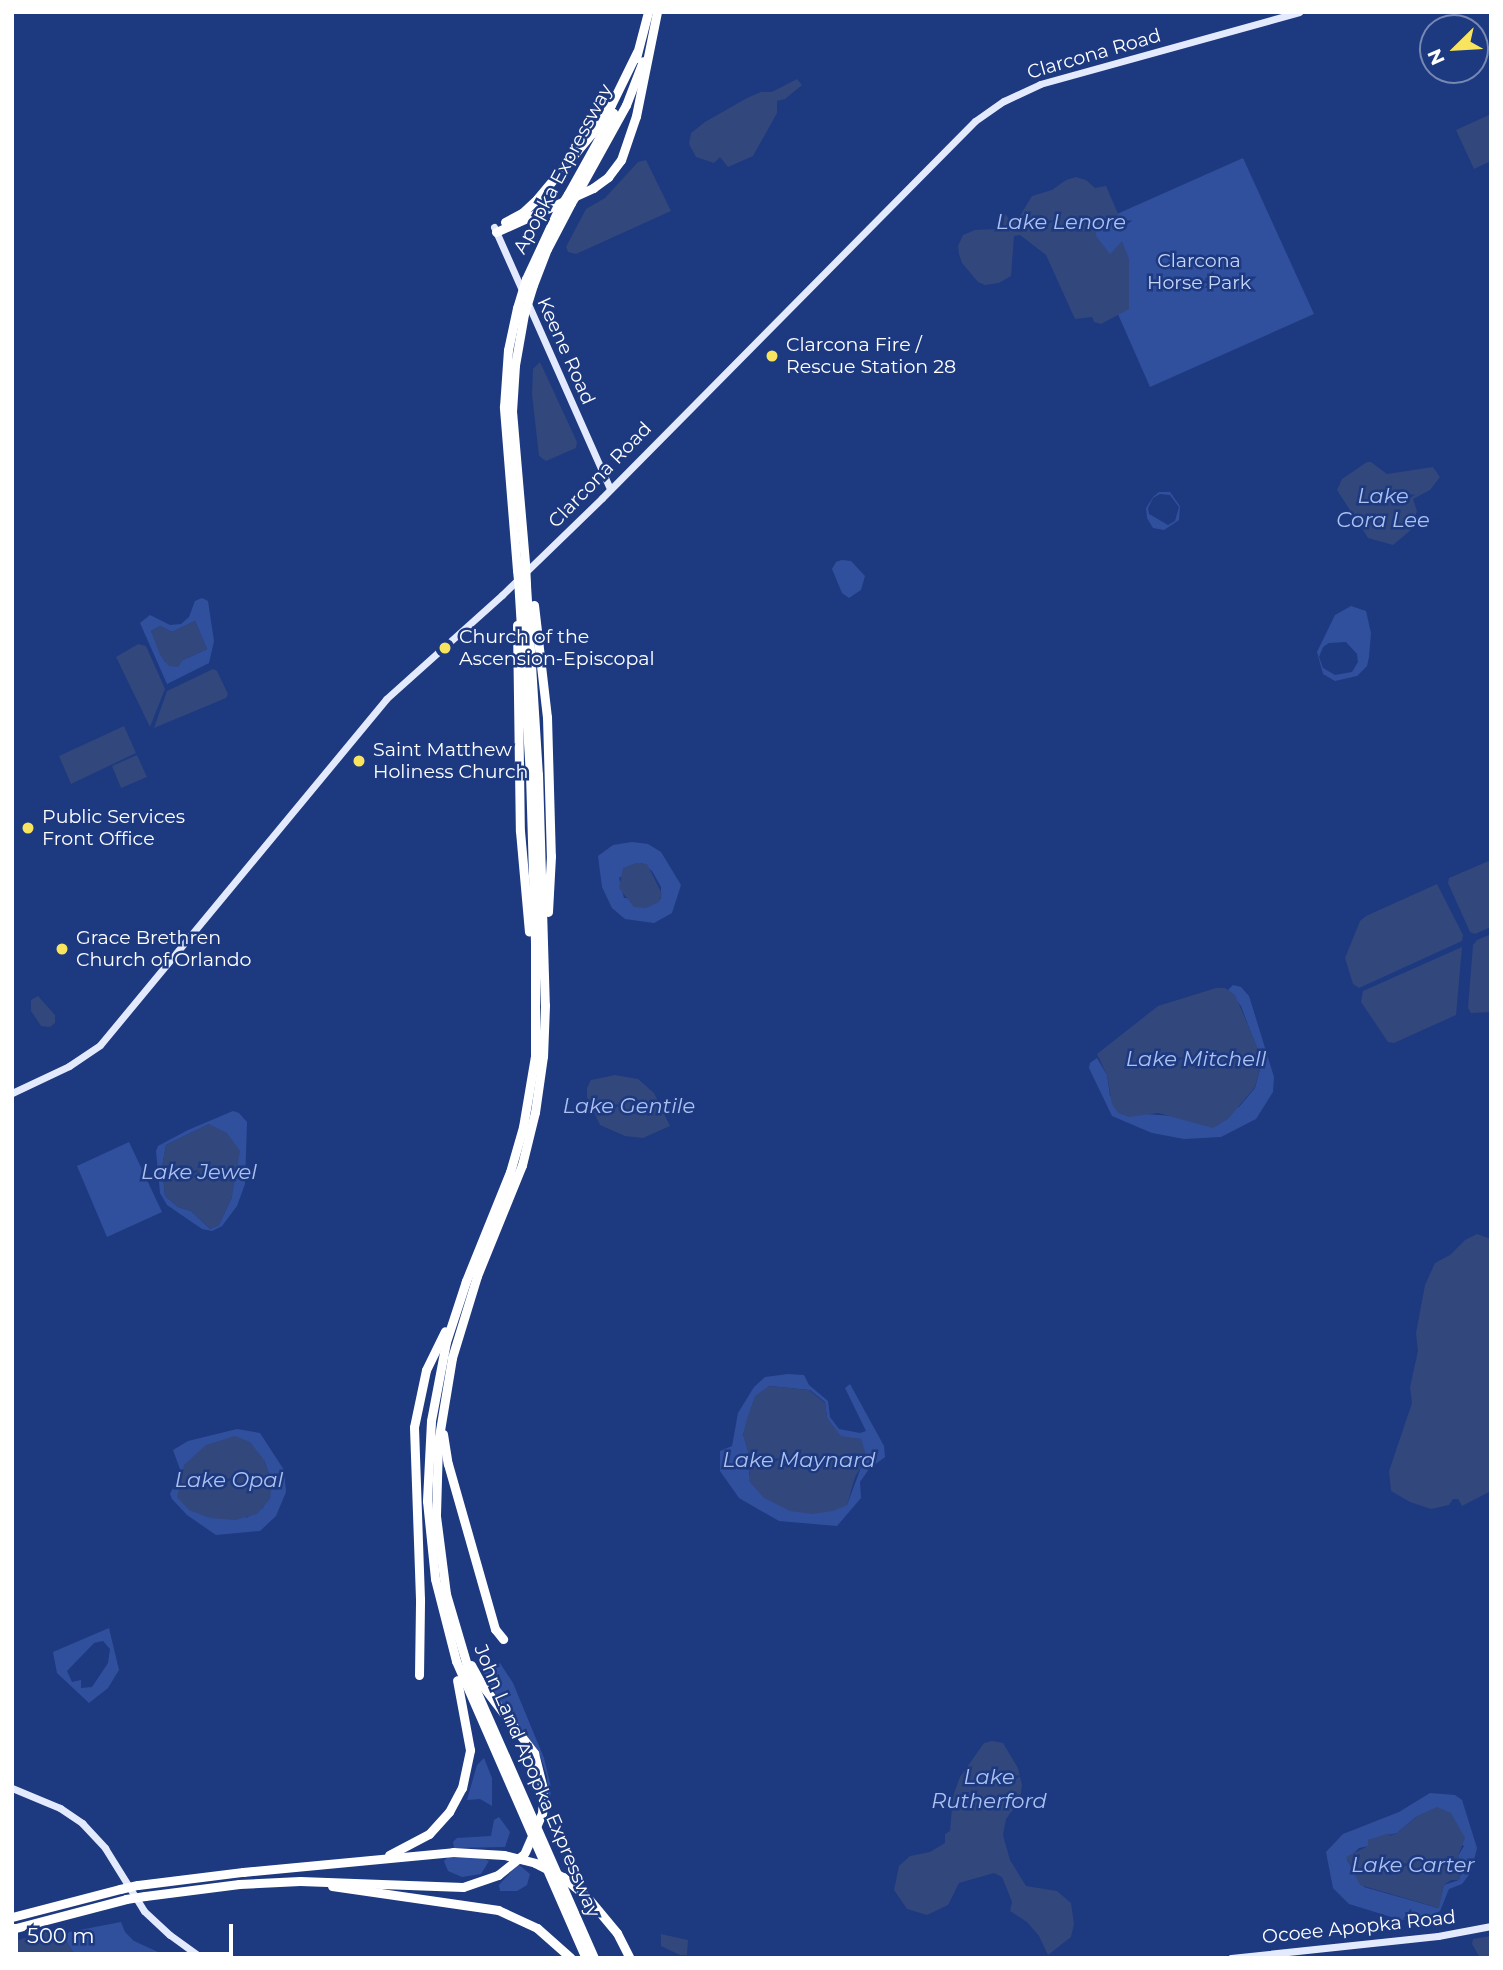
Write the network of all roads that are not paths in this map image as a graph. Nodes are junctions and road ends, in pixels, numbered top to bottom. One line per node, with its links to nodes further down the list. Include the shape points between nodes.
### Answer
1 (648, 12): 4 (highway, Apopka Expressway)
2 (656, 12): 5 (highway, Apopka Expressway, bridge, via 634,88); 6 (highway, via 634,125 621,160 593,188)
3 (1299, 12): 8 (main road, Clarcona Road, via 1040,84 992,108)
4 (637, 52): 5 (highway, Apopka Expressway, via 617,105); 6 (highway, via 593,133 529,207)
5 (570, 199): 7 (highway, Apopka Expressway); 7 (highway, Apopka Expressway, bridge, via 558,209)
6 (495, 230): 8 (main road, Keene Road)
7 (530, 282): 9 (highway, Apopka Expressway, bridge, via 508,350 504,407)
8 (610, 489): 12 (main road, Clarcona Road, via 386,699 100,1045 69,1066)
9 (523, 574): 10 (highway, John Land Apopka Expressway, via 535,707 544,959); 10 (highway, John Land Apopka Expressway, via 517,594 527,699)
10 (540, 1044): 11 (highway, John Land Apopka Expressway)
11 (539, 1056): 13 (highway, John Land Apopka Expressway, via 510,1172); 14 (highway, John Land Apopka Expressway, via 535,1112 522,1165 477,1276)
12 (12, 1093)
13 (453, 1314): 16 (highway, John Land Apopka Expressway, via 435,1391 428,1475 430,1538); 18 (highway, via 426,1370 414,1427)
14 (445, 1388): 15 (highway, John Land Apopka Expressway, via 436,1516); 17 (highway, via 448,1464 495,1629)
15 (451, 1614): 22 (highway, bridge, via 473,1670 534,1753 542,1776 542,1813 525,1852 498,1875 463,1887 350,1881); 30 (highway, John Land Apopka Expressway, via 476,1693)
16 (446, 1630): 19 (highway, John Land Apopka Expressway); 21 (highway, via 469,1736 462,1788 440,1824 419,1842 396,1853)
17 (503, 1639)
18 (419, 1675)
19 (503, 1774): 28 (highway); 29 (highway, John Land Apopka Expressway)
20 (12, 1788): 26 (main road, via 82,1822 105,1848 144,1911)
21 (355, 1861): 23 (highway, bridge, via 138,1885); 31 (highway, bridge, via 468,1851 535,1863 563,1877 586,1897 617,1933)
22 (246, 1884): 25 (highway, bridge, via 126,1899); 27 (highway, via 342,1887 489,1908 537,1928)
23 (12, 1916)
24 (1491, 1926): 32 (main road, Ocoee Apopka Road)
25 (12, 1929)
26 (202, 1958)
27 (570, 1958)
28 (580, 1958)
29 (586, 1958)
30 (596, 1958)
31 (630, 1958)
32 (1231, 1958)

